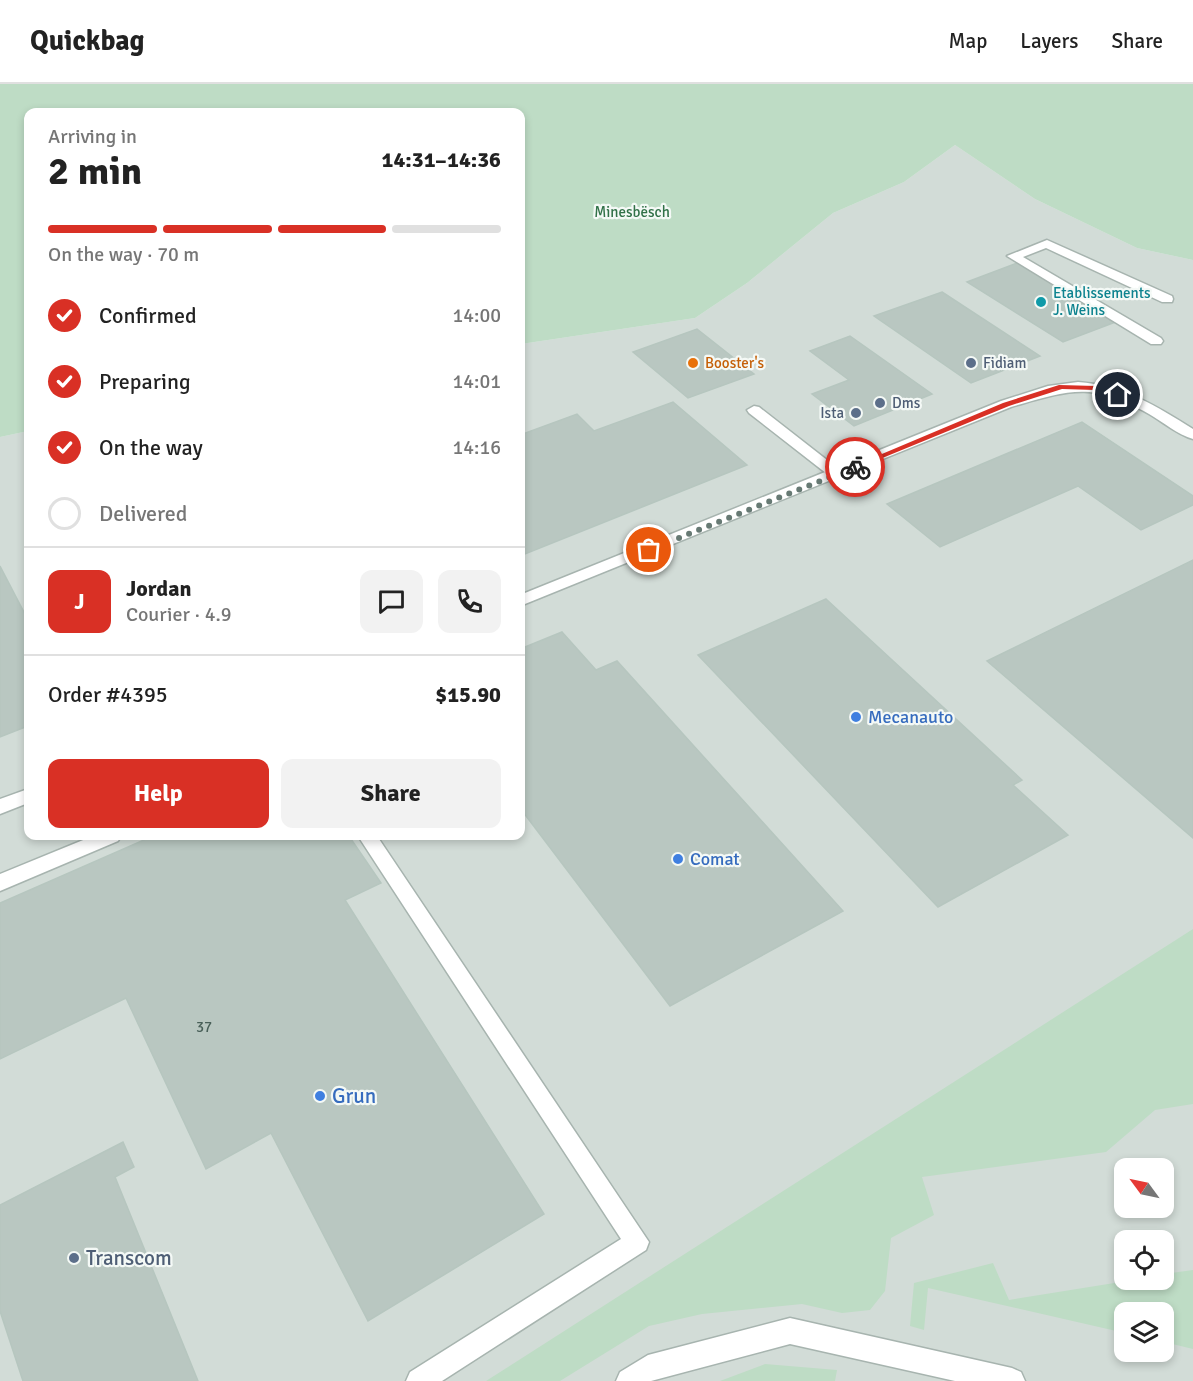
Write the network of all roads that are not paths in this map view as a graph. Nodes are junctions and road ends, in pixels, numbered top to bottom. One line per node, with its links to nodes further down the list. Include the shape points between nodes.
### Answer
1 (1167, 299): 2 (street, via 1047,244 1013,256)
2 (1156, 341)
3 (754, 410): 5 (street)
4 (1193, 435): 5 (street, via 1140,402 1096,388 1062,387 1006,404)
5 (836, 474): 6 (street)
6 (525, 599)
7 (24, 798): 8 (street)
8 (0, 807)
9 (102, 840): 11 (street)
10 (370, 840): 12 (street, via 637,1242)
11 (0, 883)
12 (419, 1381)
13 (629, 1381): 14 (street, via 648,1368 790,1331)
14 (1012, 1381)

